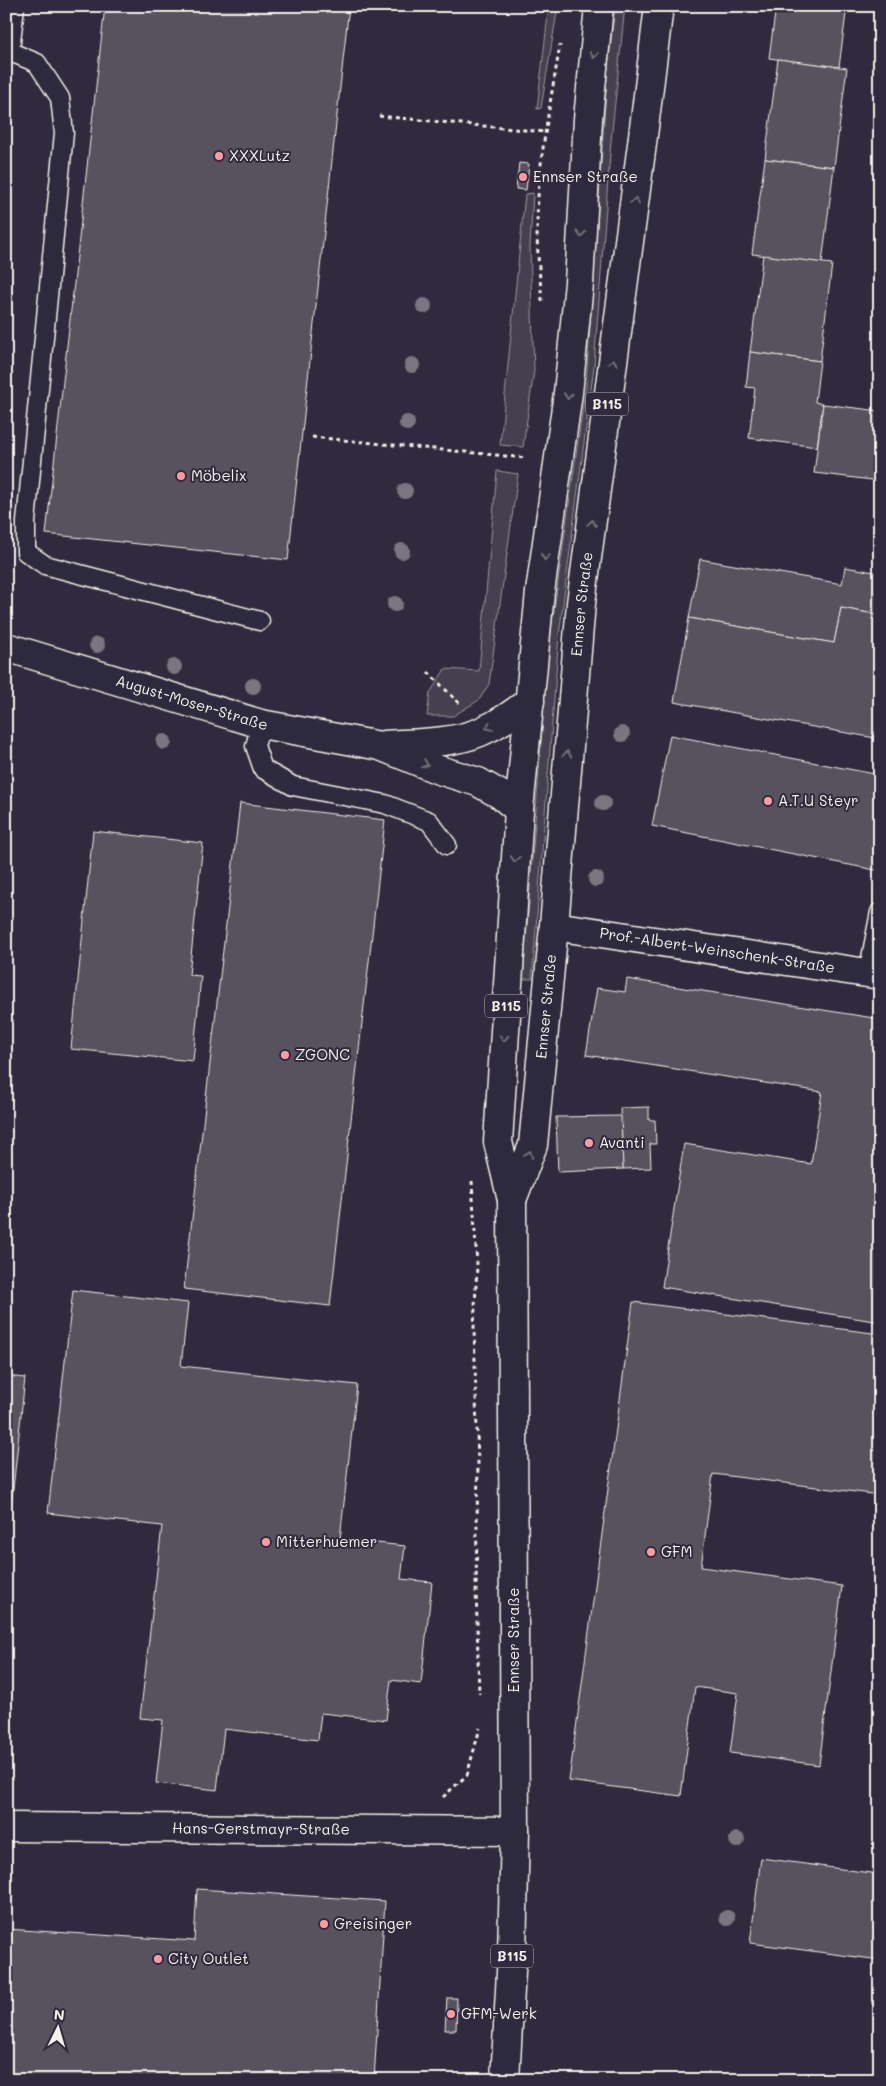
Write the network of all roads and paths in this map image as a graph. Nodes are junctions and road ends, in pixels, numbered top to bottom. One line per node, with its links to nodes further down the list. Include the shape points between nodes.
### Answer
1 (10, 6): 5 (main road)
2 (599, 6): 15 (main road, Ennser Straße / B115, one-way to 15, via 568,393 540,592)
3 (659, 6): 22 (main road, Ennser Straße / B115, one-way to 3, via 581,603)
4 (561, 40): 8 (path)
5 (6, 42)
6 (6, 50): 12 (lane, via 37,63 60,98 64,133 27,512 26,552 45,565)
7 (379, 116): 8 (path)
8 (544, 132): 9 (path, via 537,228)
9 (542, 303)
10 (312, 436): 11 (path)
11 (530, 459)
12 (260, 621)
13 (6, 647): 16 (main road, August-Moser-Straße)
14 (428, 672): 17 (path, via 469,714)
15 (530, 701): 17 (main road, August-Moser-Straße, one-way to 17, via 506,719); 19 (main road, Ennser Straße / B115)
16 (261, 724): 18 (main road, August-Moser-Straße); 20 (lane, via 255,746 263,769 293,786 385,804 430,821)
17 (478, 732): 18 (main road, August-Moser-Straße, via 442,740)
18 (380, 746): 19 (main road, August-Moser-Straße, one-way to 19, via 478,782)
19 (519, 810): 25 (main road, Ennser Straße / B115, one-way to 25, via 498,1142)
20 (447, 845)
21 (880, 912): 23 (lane)
22 (554, 926): 23 (main road, Prof.-Albert-Weinschenk-Straße); 25 (main road, Ennser Straße / B115, one-way to 22, via 533,1146)
23 (874, 974)
24 (472, 1176): 26 (path, via 477,1265 474,1328)
25 (512, 1200): 30 (main road, Ennser Straße / B115)
26 (479, 1700)
27 (480, 1718): 29 (path, via 467,1775 433,1807 418,1809)
28 (6, 1827): 29 (main road, Hans-Gerstmayr-Straße)
29 (416, 1830): 30 (main road, Hans-Gerstmayr-Straße)
30 (515, 1831): 31 (main road, Ennser Straße / B115)
31 (505, 2080)

